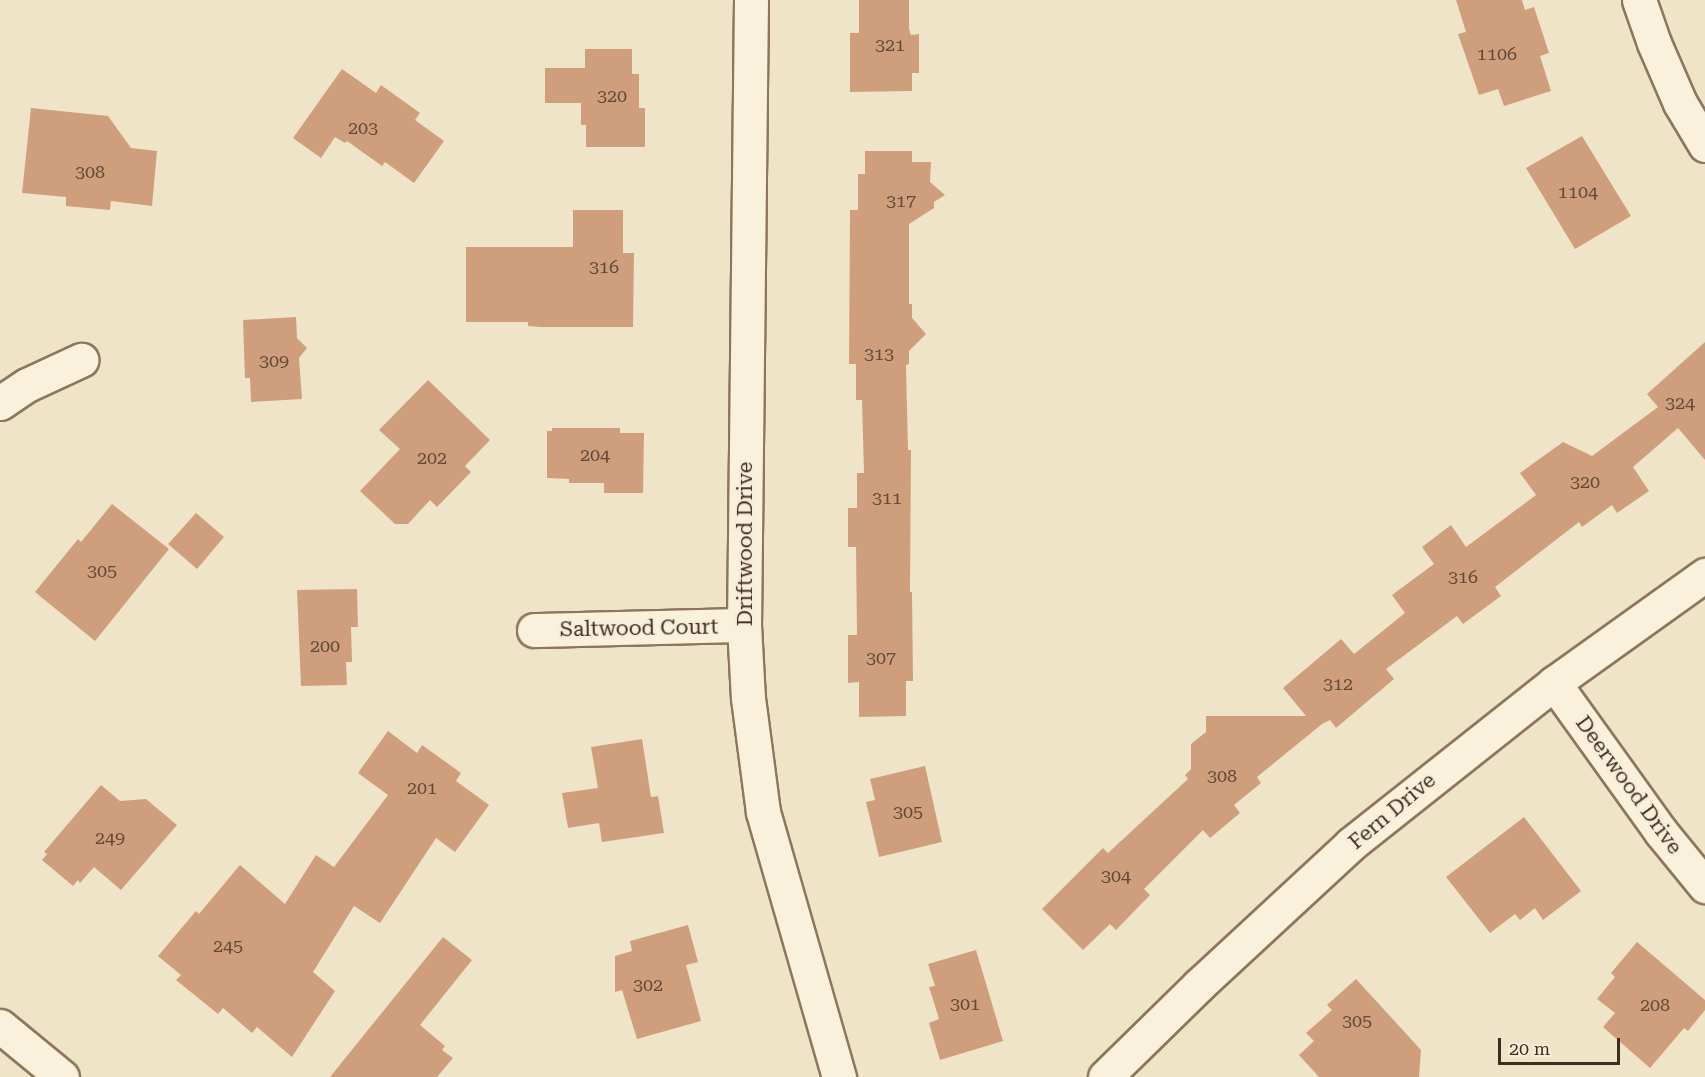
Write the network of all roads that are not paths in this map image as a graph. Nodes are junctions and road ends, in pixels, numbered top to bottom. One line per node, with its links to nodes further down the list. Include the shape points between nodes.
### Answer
1 (751, 0): 7 (street, Driftwood Drive)
2 (1639, 0): 3 (street, via 1680,103)
3 (1705, 145)
4 (81, 360): 5 (street, via 27,385)
5 (0, 403)
6 (1705, 575): 9 (street, Fern Drive)
7 (744, 625): 8 (street, Saltwood Court); 13 (street, Driftwood Drive, via 748,698 763,812)
8 (534, 630)
9 (1554, 683): 10 (street, Deerwood Drive, via 1661,832); 14 (street, Fern Drive, via 1351,844)
10 (1705, 886)
11 (0, 1026): 12 (street)
12 (62, 1077)
13 (838, 1077)
14 (1105, 1077)

